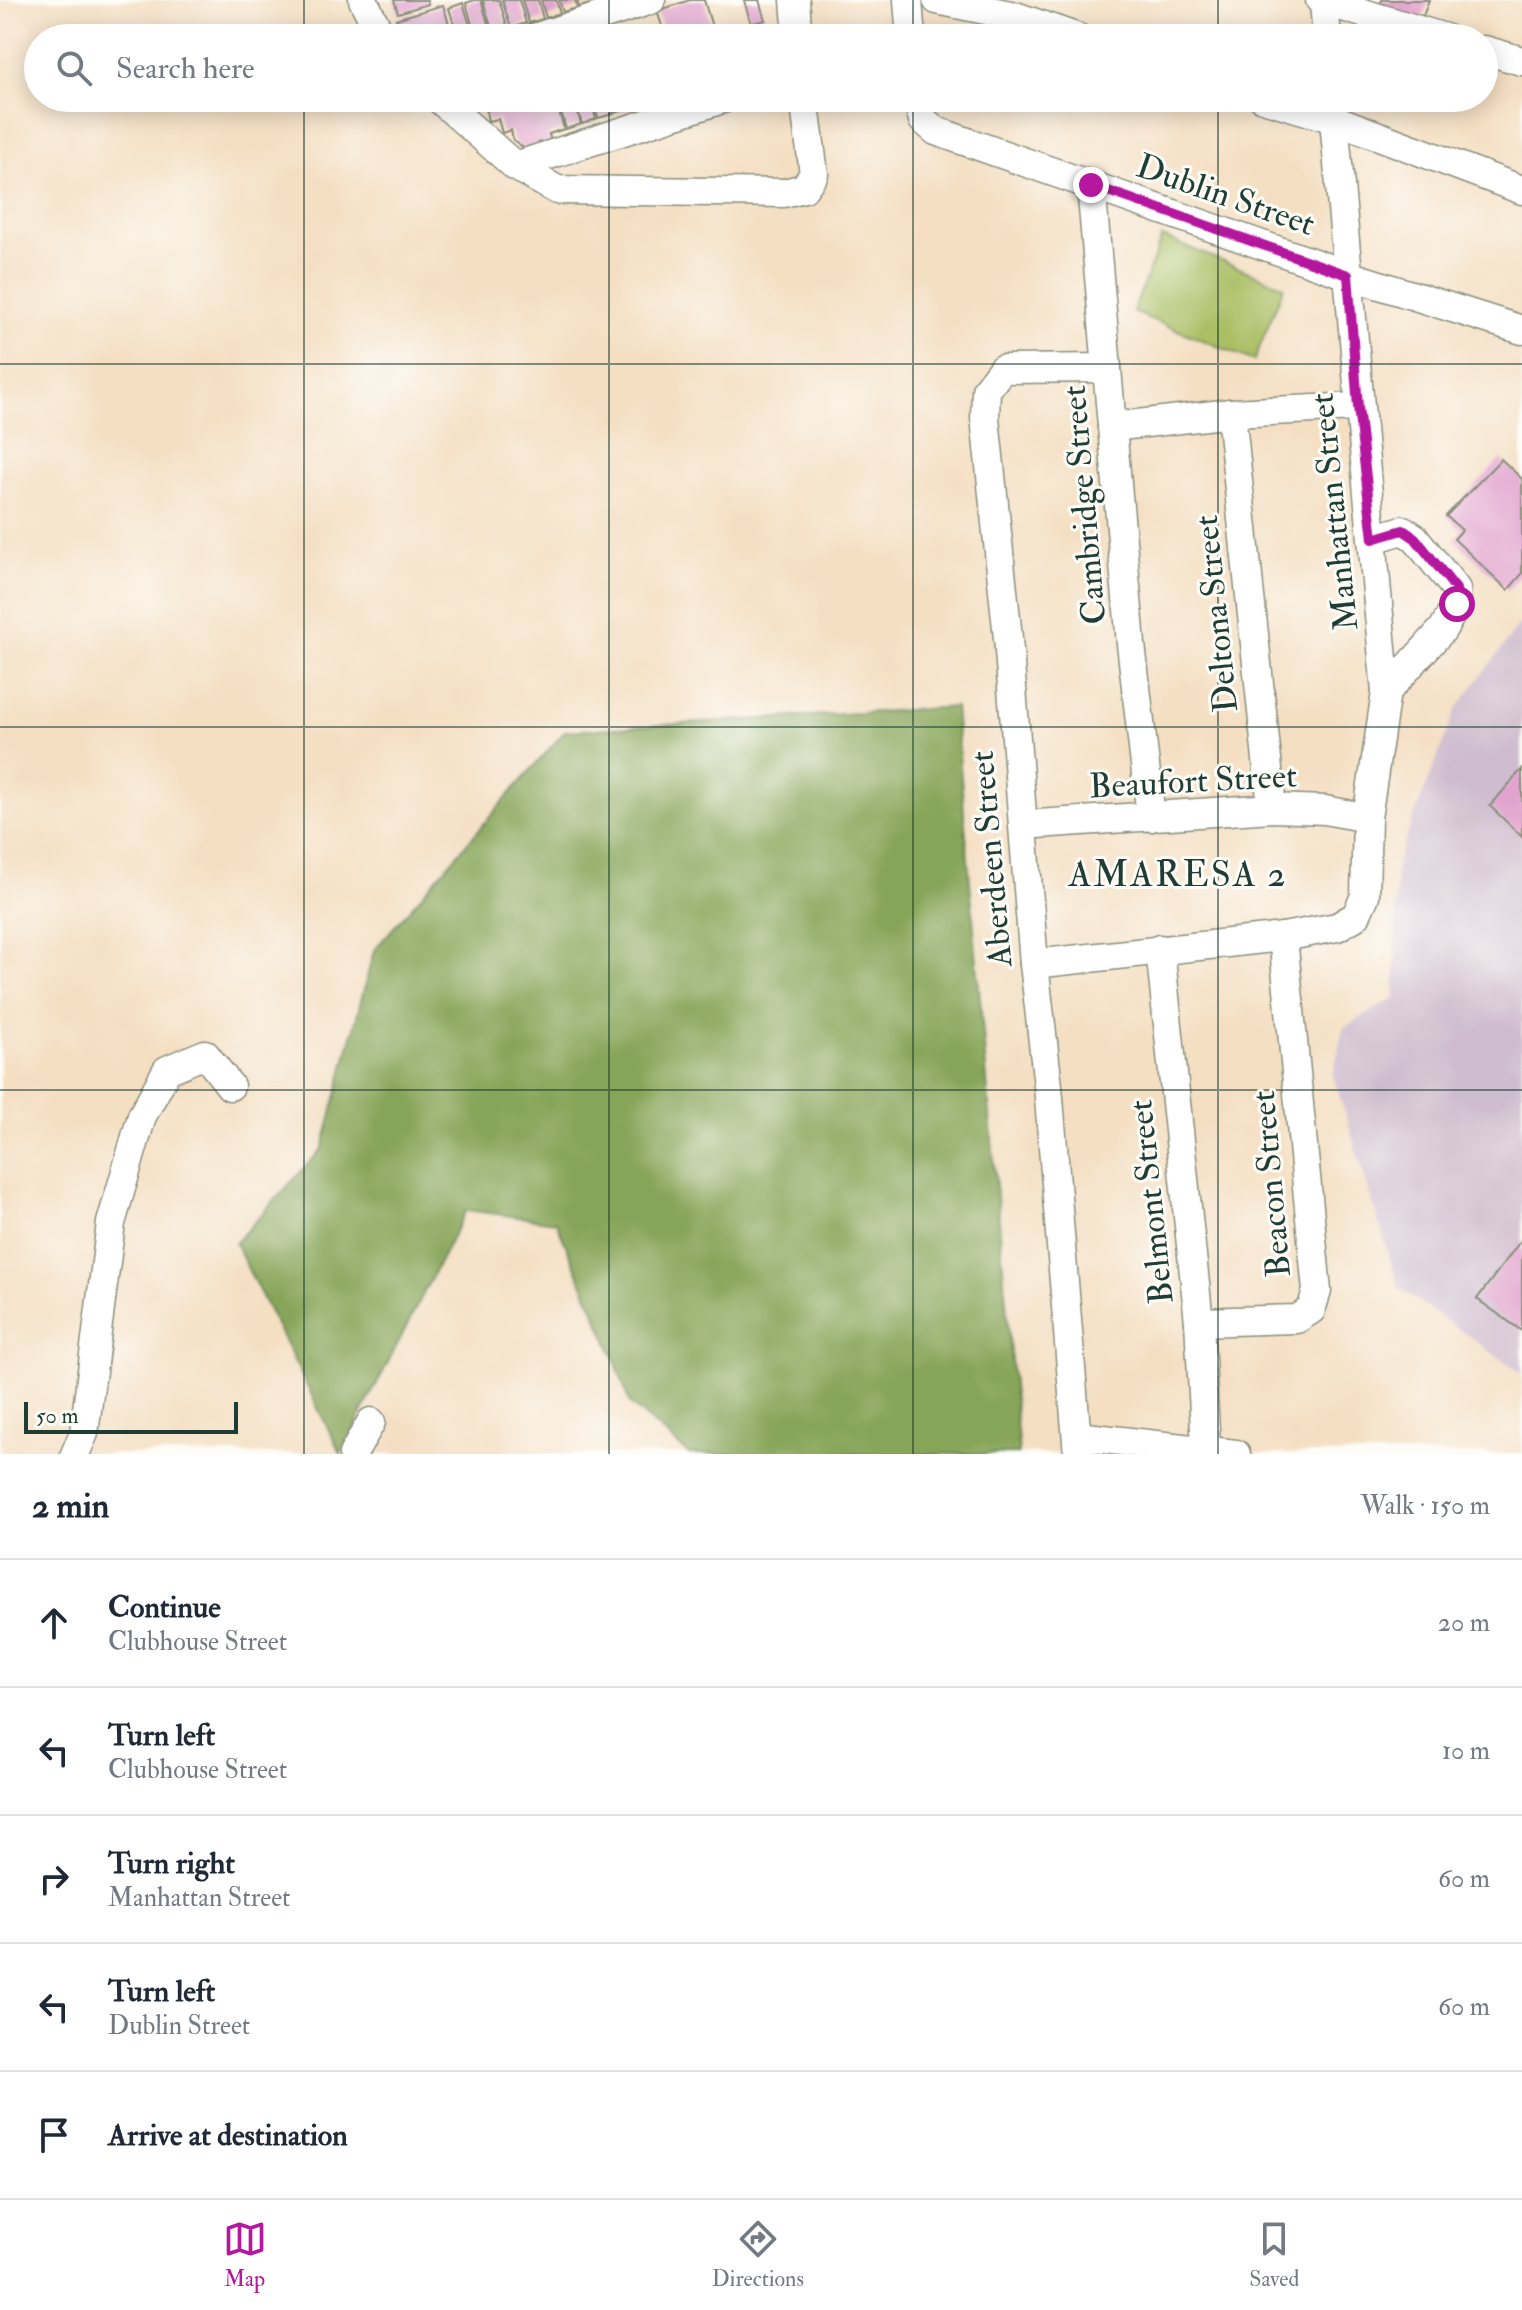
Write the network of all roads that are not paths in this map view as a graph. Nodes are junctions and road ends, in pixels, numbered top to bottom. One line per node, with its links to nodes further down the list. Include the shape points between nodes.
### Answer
1 (363, 0): 7 (street)
2 (651, 0): 8 (street)
3 (795, 0): 9 (street)
4 (908, 0): 10 (street)
5 (937, 0): 11 (street)
6 (1322, 1): 12 (street); 13 (street)
7 (375, 24)
8 (577, 24)
9 (797, 24)
10 (910, 24)
11 (1038, 24)
12 (1325, 24)
13 (1398, 24)
14 (1498, 54): 15 (street)
15 (1522, 61)
16 (454, 112): 22 (street)
17 (683, 112): 22 (street)
18 (806, 112): 22 (street, via 814,174 804,188 784,193 557,190)
19 (921, 112): 23 (street, Dublin Street, via 936,131)
20 (1333, 112): 25 (street, Manhattan Street)
21 (1342, 112): 24 (street)
22 (515, 166)
23 (1091, 185): 25 (street, Dublin Street); 27 (street, Cambridge Street)
24 (1522, 190)
25 (1348, 275): 26 (street, Dublin Street); 28 (street, Manhattan Street)
26 (1522, 330)
27 (1107, 368): 30 (street, Cambridge Street); 36 (street, Aberdeen Street, via 1002,369 986,390)
28 (1358, 407): 29 (street); 31 (street, Manhattan Street)
29 (1231, 413): 30 (street); 33 (street, Deltona Street)
30 (1112, 427): 34 (street, Cambridge Street)
31 (1373, 539): 32 (street, Manhattan Street); 32 (street, via 1403,530 1456,589 1457,604 1443,629)
32 (1386, 692): 35 (street, Manhattan Street)
33 (1272, 808): 34 (street, Beaufort Street); 35 (street, Beaufort Street)
34 (1151, 817): 36 (street, Beaufort Street)
35 (1367, 818): 37 (street, Manhattan Street, via 1365,896 1356,916 1337,927)
36 (1023, 825): 39 (street, Aberdeen Street)
37 (1283, 937): 38 (street); 41 (street, Beacon Street, via 1317,1291 1311,1310 1297,1319)
38 (1160, 949): 39 (street); 41 (street, Belmont Street)
39 (1034, 964): 43 (street, Aberdeen Street)
40 (230, 1086): 45 (street, via 205,1054 167,1070 142,1116 111,1223 84,1433)
41 (1199, 1322): 44 (street, Belmont Street)
42 (371, 1422): 46 (street)
43 (1078, 1445): 44 (street)
44 (1206, 1449): 47 (street)
45 (75, 1454)
46 (353, 1454)
47 (1236, 1454)

